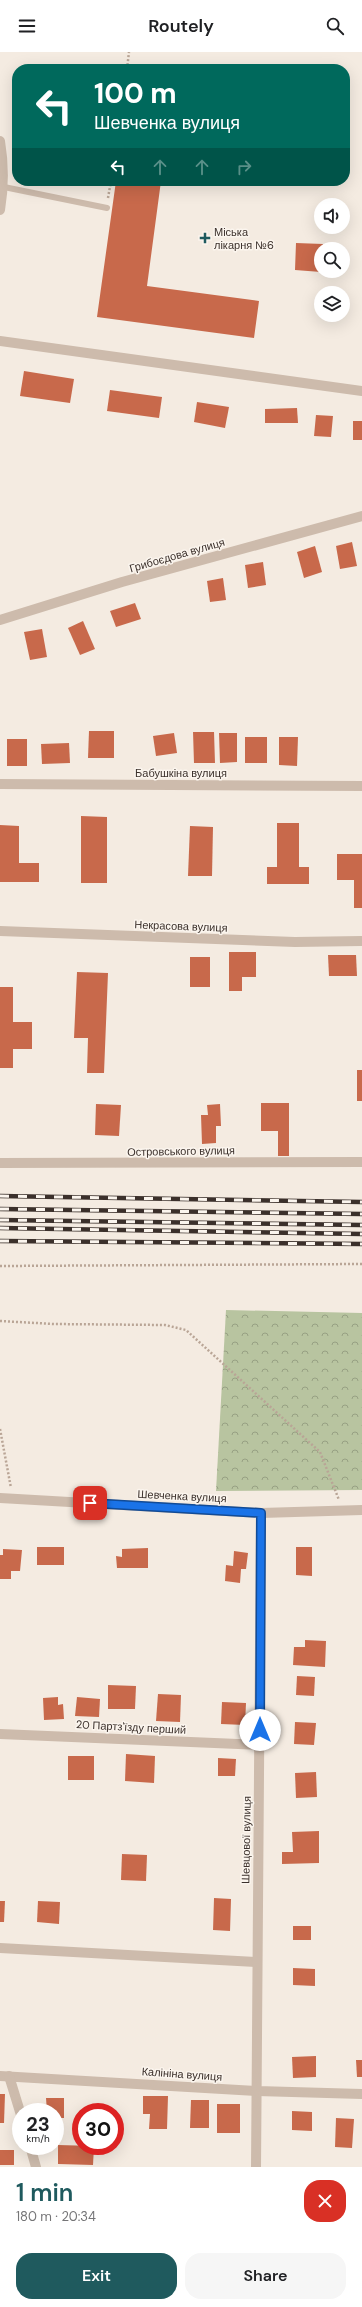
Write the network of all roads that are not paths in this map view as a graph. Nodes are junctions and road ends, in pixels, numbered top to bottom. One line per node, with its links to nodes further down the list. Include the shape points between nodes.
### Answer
1 (0, 141): 2 (street)
2 (4, 187): 3 (lane); 4 (street)
3 (107, 208)
4 (0, 210)
5 (0, 341): 6 (street)
6 (362, 391)
7 (362, 516): 8 (street, Грибоєдова вулиця, via 122,582)
8 (0, 620)
9 (0, 784): 10 (street, Бабушкіна вулиця)
10 (362, 786)
11 (0, 931): 12 (street, Некрасова вулиця, via 295,942)
12 (362, 941)
13 (362, 1162): 14 (street, Островського вулиця)
14 (0, 1163)
15 (0, 1498): 17 (street, Шевченка вулиця)
16 (362, 1510): 17 (street, Шевченка вулиця)
17 (261, 1513): 19 (street, Шевцової вулиця)
18 (0, 1734): 19 (street, 20 Партз'їзду перший)
19 (260, 1745): 21 (street, Шевцової вулиця)
20 (0, 1948): 21 (street)
21 (256, 1962): 23 (street, Шевцової вулиця)
22 (5, 2076): 23 (street, Калініна вулиця); 25 (street)
23 (257, 2091): 24 (street, Калініна вулиця); 28 (street, Шевцової вулиця)
24 (362, 2094)
25 (16, 2103)
26 (33, 2155): 27 (street)
27 (36, 2167)
28 (256, 2167)

